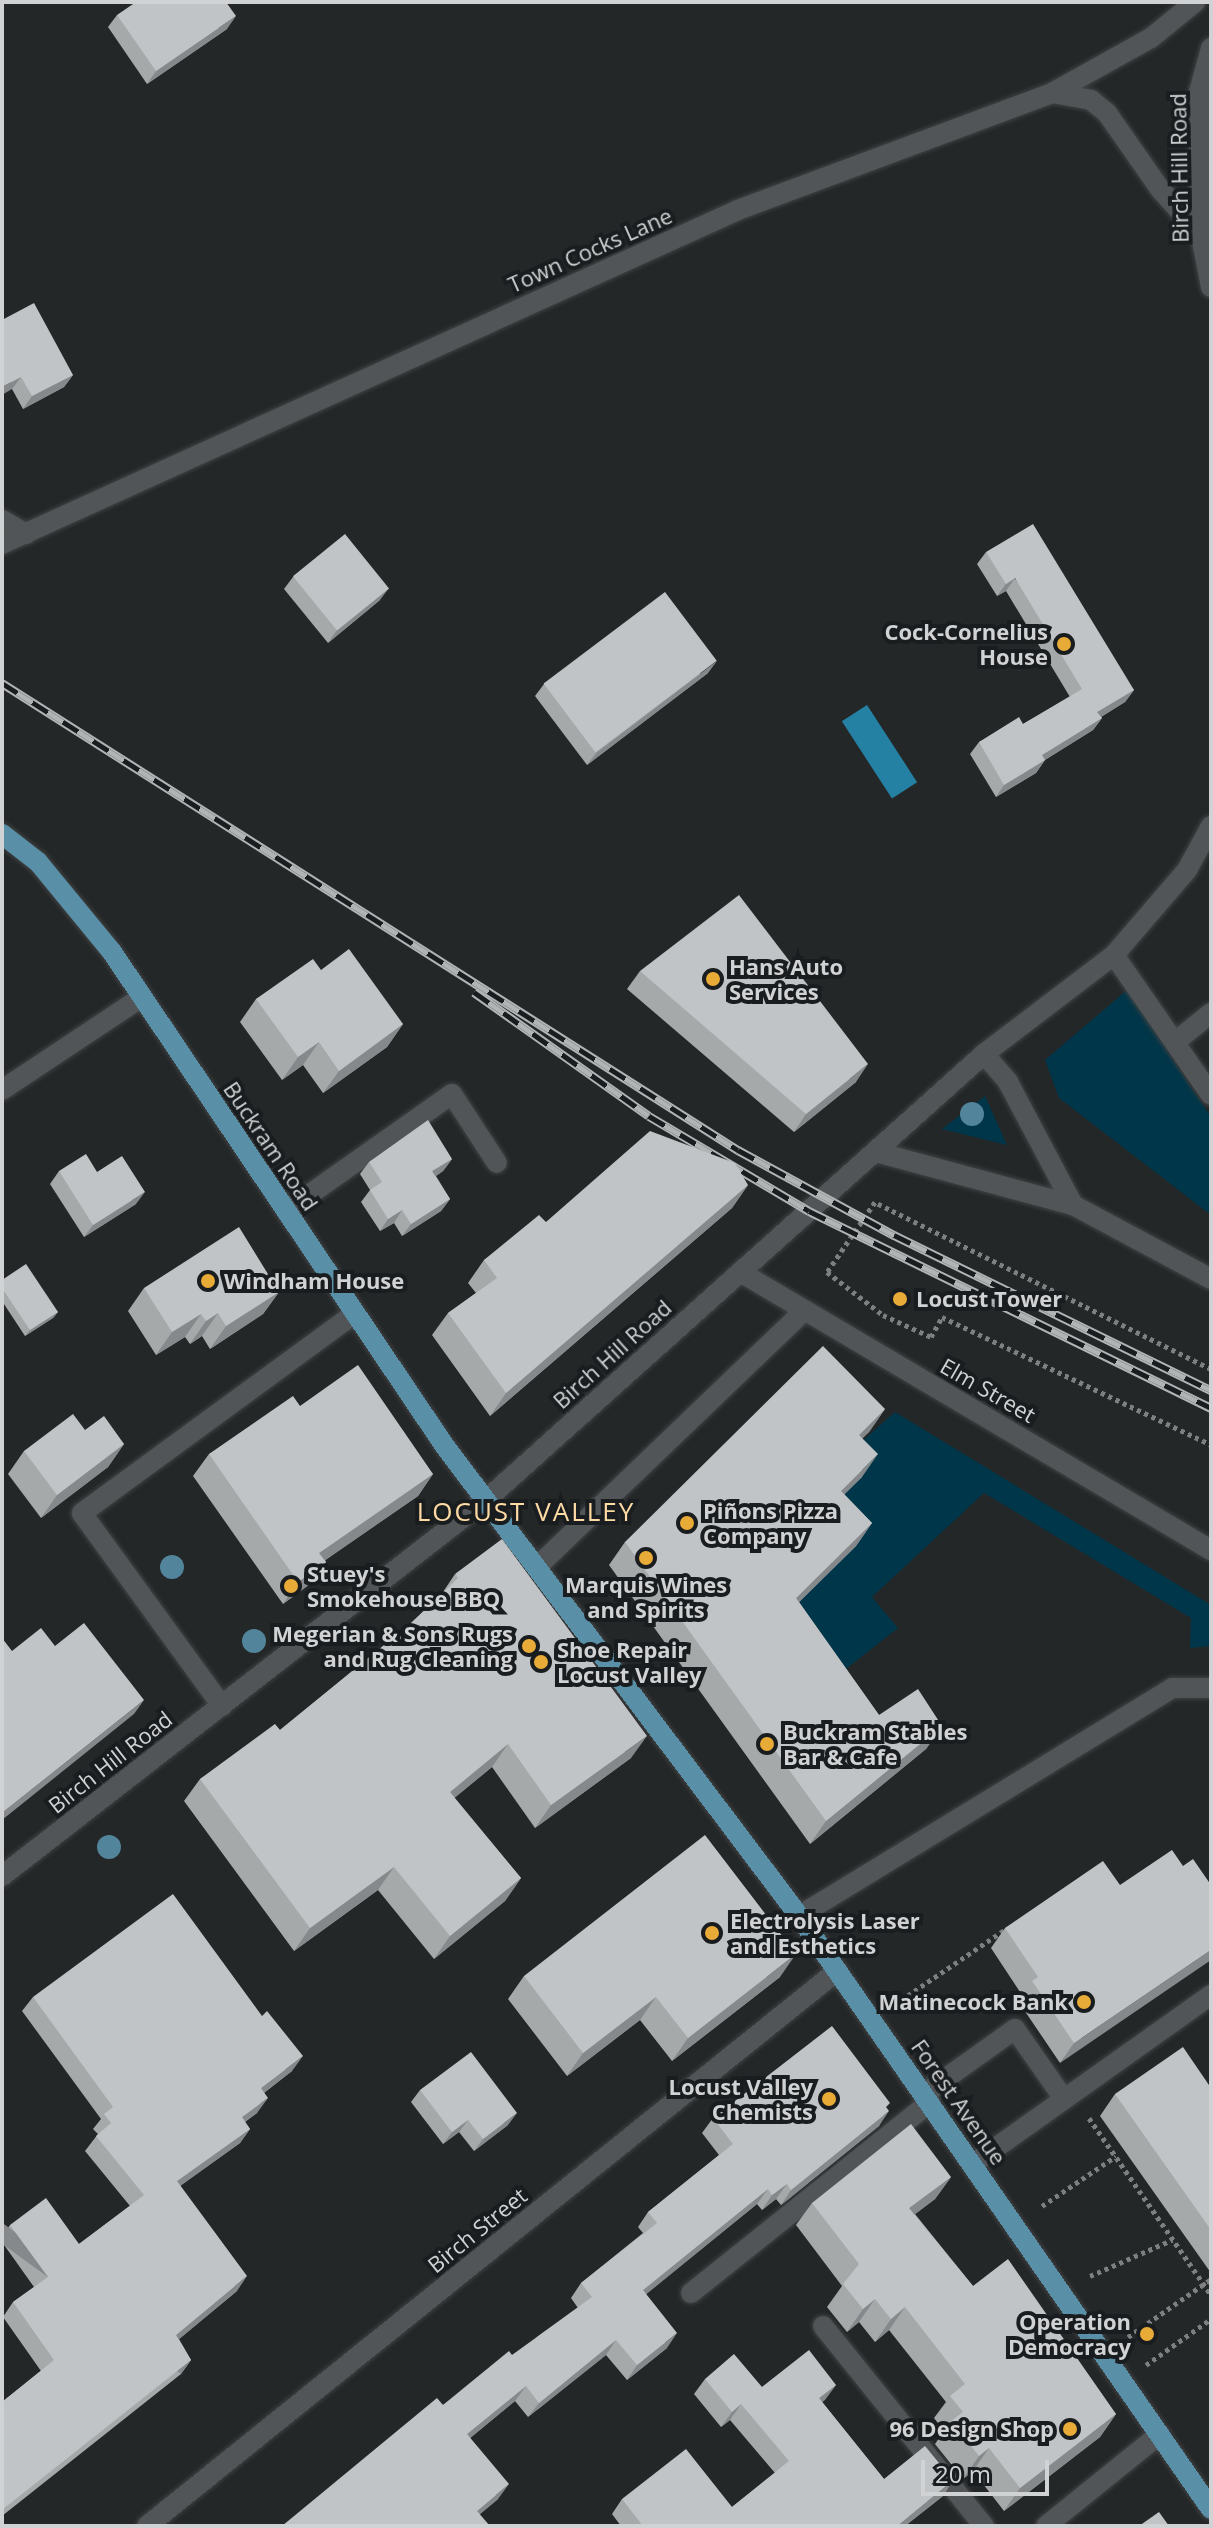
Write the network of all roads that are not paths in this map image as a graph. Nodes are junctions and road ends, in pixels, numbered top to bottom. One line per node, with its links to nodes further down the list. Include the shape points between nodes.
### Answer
1 (1195, 2): 3 (street, Town Cocks Lane, via 1151,38)
2 (1211, 48): 4 (street, Birch Hill Road, via 1199,92)
3 (1052, 93): 4 (street, via 1091,100 1107,113 1160,189); 7 (street, Town Cocks Lane, via 738,210)
4 (1206, 240): 5 (street, Birch Hill Road)
5 (1211, 287)
6 (2, 520): 7 (street)
7 (26, 534): 8 (street, Town Cocks Lane)
8 (2, 544)
9 (1211, 826): 11 (street, Birch Hill Road, via 1187,870)
10 (2, 834): 12 (main road, Buckram Road, via 38,862 77,904)
11 (1114, 955): 14 (street); 15 (street, Birch Hill Road)
12 (142, 997): 16 (street); 21 (main road, Buckram Road)
13 (1211, 1013): 14 (street)
14 (1175, 1042): 17 (street)
15 (984, 1054): 18 (street, Birch Hill Road); 20 (street, via 1008,1082)
16 (2, 1090)
17 (1211, 1095)
18 (876, 1152): 20 (street); 22 (street, Birch Hill Road)
19 (497, 1163): 21 (street, via 452,1094)
20 (1073, 1205): 23 (street)
21 (286, 1211): 25 (main road, Buckram Road)
22 (740, 1272): 24 (street, Elm Street); 26 (street, Birch Hill Road)
23 (1211, 1279)
24 (805, 1310): 27 (street, Elm Street); 28 (street)
25 (355, 1313): 26 (main road, Buckram Road); 30 (street, via 82,1513)
26 (487, 1499): 28 (main road, Forest Avenue); 30 (street, Birch Hill Road)
27 (1211, 1550)
28 (539, 1565): 32 (main road, Forest Avenue)
29 (1211, 1688): 32 (street, via 1172,1688)
30 (222, 1706): 31 (street, Birch Hill Road)
31 (2, 1876)
32 (799, 1916): 33 (main road, Forest Avenue)
33 (837, 1971): 35 (main road, Forest Avenue); 42 (street, Birch Street)
34 (1211, 1995): 36 (street)
35 (927, 2098): 36 (street, via 1015,2029); 37 (main road, Forest Avenue); 38 (street)
36 (1064, 2099): 37 (street)
37 (973, 2164): 40 (main road, Forest Avenue)
38 (691, 2293)
39 (823, 2326): 43 (street)
40 (1160, 2434): 41 (main road, Forest Avenue); 44 (street)
41 (1211, 2509)
42 (147, 2526)
43 (984, 2526)
44 (1046, 2526)

